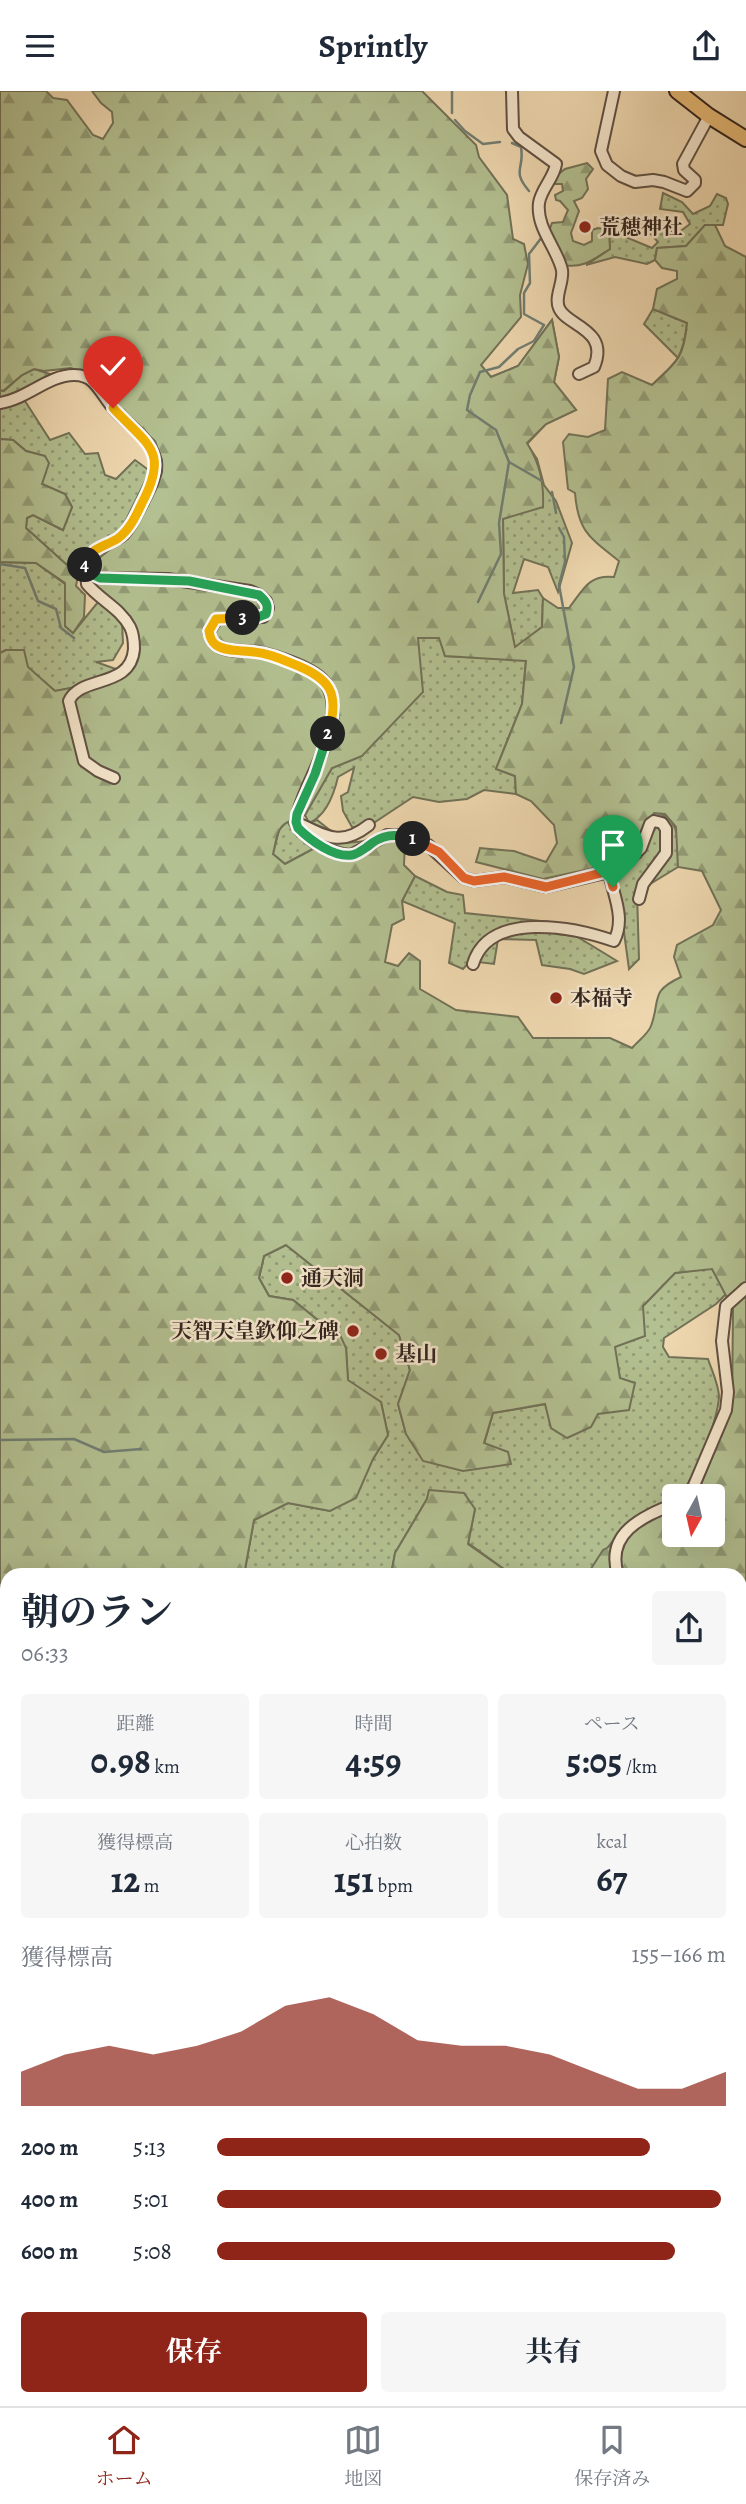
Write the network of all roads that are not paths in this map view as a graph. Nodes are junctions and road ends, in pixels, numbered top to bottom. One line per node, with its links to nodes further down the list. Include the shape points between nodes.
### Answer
1 (512, 91): 6 (street, via 513,129 556,164 541,194 539,211 561,268 559,310 592,335 596,349 594,367)
2 (614, 91): 4 (street, via 601,151 607,166 635,182 653,180 687,191 695,180 682,164)
3 (677, 91): 4 (main road)
4 (709, 116): 5 (main road)
5 (746, 139)
6 (579, 374)
7 (0, 403): 8 (street, via 26,396 61,377 84,376 153,452 155,476 130,526 89,555)
8 (87, 572): 9 (street, via 87,584 124,618 134,641 131,661 122,673 79,691 69,701 84,761); 10 (street, via 100,578 201,583 250,591 266,601 263,617 216,619 209,631 217,646 279,658 316,672 326,683 333,701 332,721)
9 (114, 778)
10 (296, 822): 11 (street, via 344,839); 12 (street, via 305,834 342,855 360,852 387,835 412,839 439,852 464,878 474,881 504,877 546,887)
11 (369, 825)
12 (609, 871): 13 (street, via 641,848 650,824 662,823 666,853 643,884); 14 (street, via 618,907 614,941 579,930 514,929 488,940)
13 (639, 898)
14 (473, 964)
15 (746, 1288): 16 (street, via 729,1302 724,1316 726,1410)
16 (695, 1484)
17 (662, 1509): 18 (street, via 640,1519 620,1539)
18 (616, 1568)

